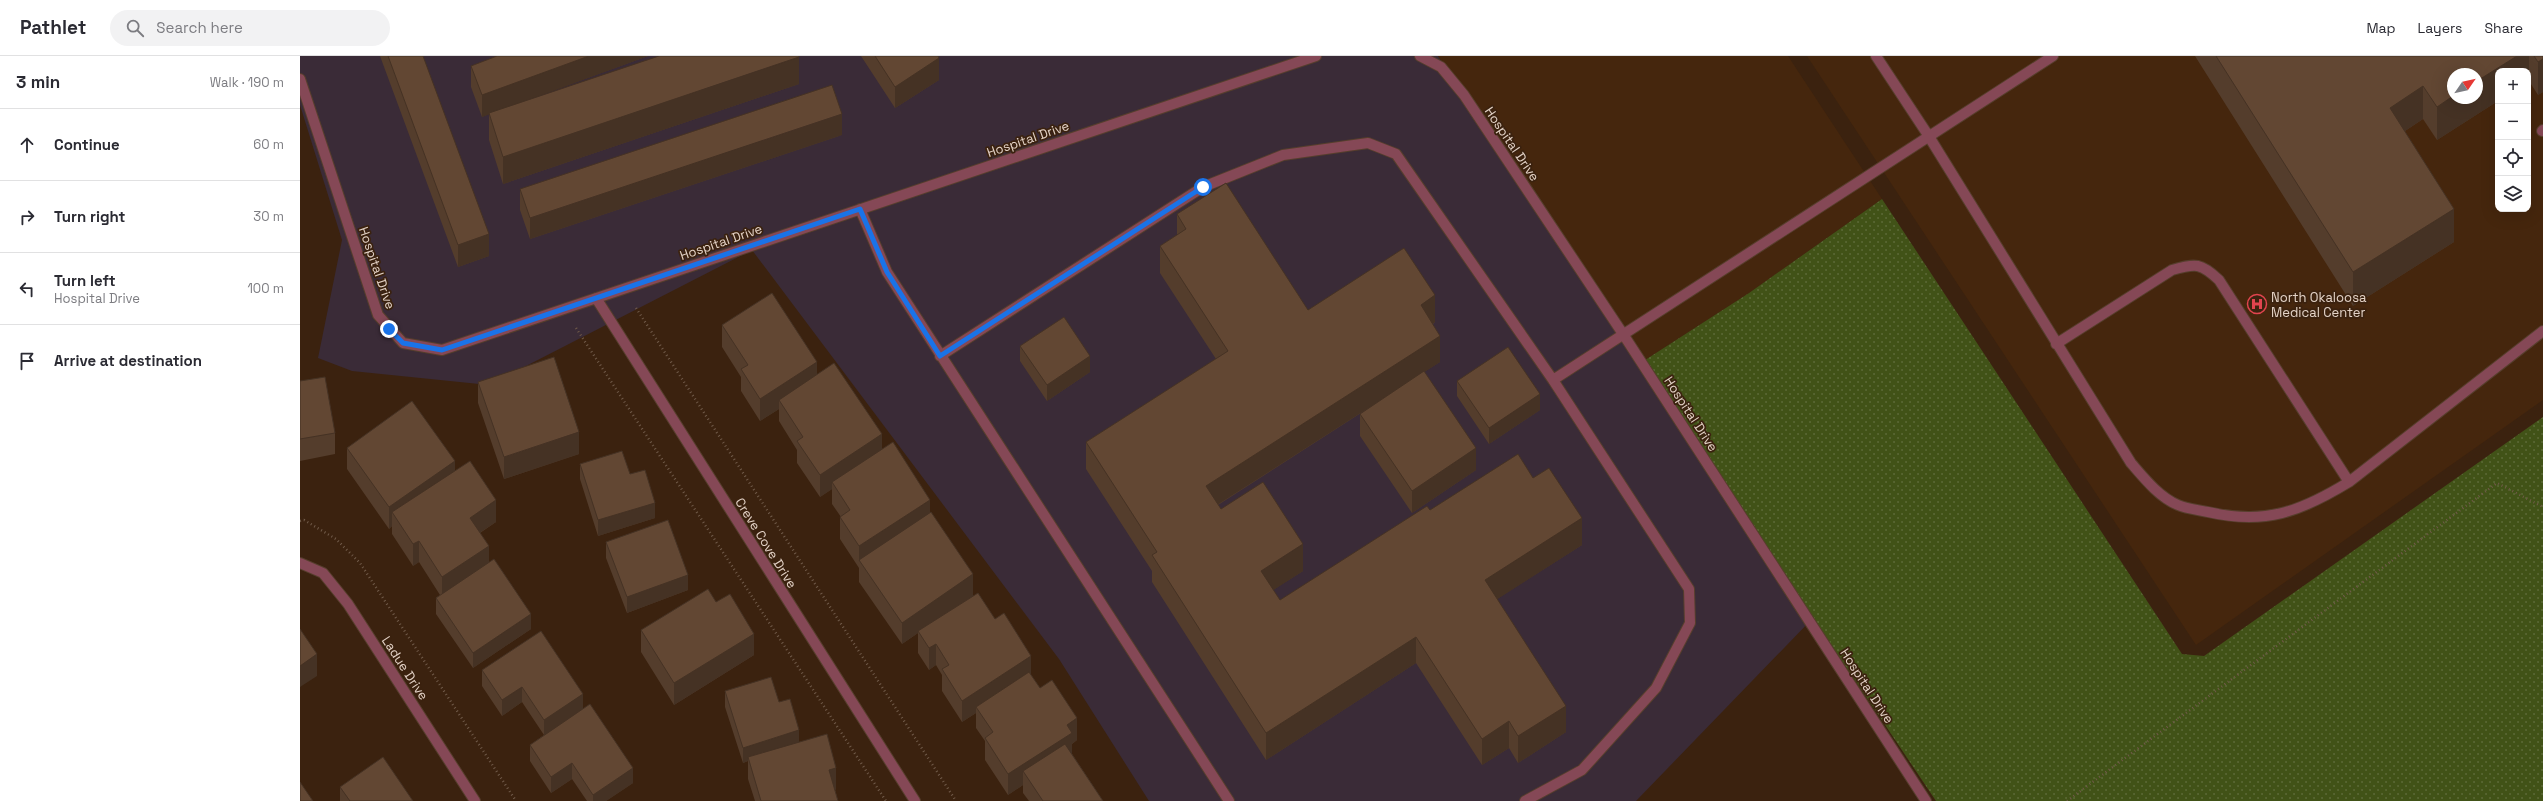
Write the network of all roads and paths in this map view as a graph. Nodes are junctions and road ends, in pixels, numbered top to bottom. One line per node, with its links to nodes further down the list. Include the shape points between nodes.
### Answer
1 (1316, 56): 7 (street, Hospital Drive)
2 (1420, 56): 12 (street, Hospital Drive, via 1442,67 1464,95)
3 (1876, 56): 6 (street)
4 (2053, 56): 6 (street)
5 (300, 79): 10 (street, Hospital Drive, via 378,315 403,343 442,350)
6 (1928, 136): 12 (street); 13 (street)
7 (860, 209): 8 (street, Hospital Drive); 14 (street, via 887,272)
8 (624, 289): 9 (street, Hospital Drive); 24 (path)
9 (596, 298): 10 (street, Hospital Drive); 23 (street, Creve Cove Drive)
10 (564, 309): 22 (path)
11 (2543, 331): 16 (street)
12 (1624, 334): 15 (street); 27 (street, Hospital Drive)
13 (2056, 344): 16 (street, via 2131,463 2152,487 2178,506 2220,515 2257,518 2306,506); 16 (street, via 2172,270 2192,264 2205,268 2219,280)
14 (940, 356): 15 (street, via 1203,187 1283,155 1368,143 1396,154); 25 (street)
15 (1554, 380): 26 (street, via 1689,589 1690,623 1656,688 1582,770)
16 (2349, 482)
17 (2543, 507): 28 (path, via 2497,483)
18 (300, 521): 21 (path, via 304,520 336,539 360,563)
19 (300, 563): 20 (street, Ladue Drive, via 323,573 348,604)
20 (475, 801)
21 (516, 801)
22 (886, 801)
23 (915, 801)
24 (956, 801)
25 (1229, 801)
26 (1525, 801)
27 (1926, 801)
28 (2067, 801)

